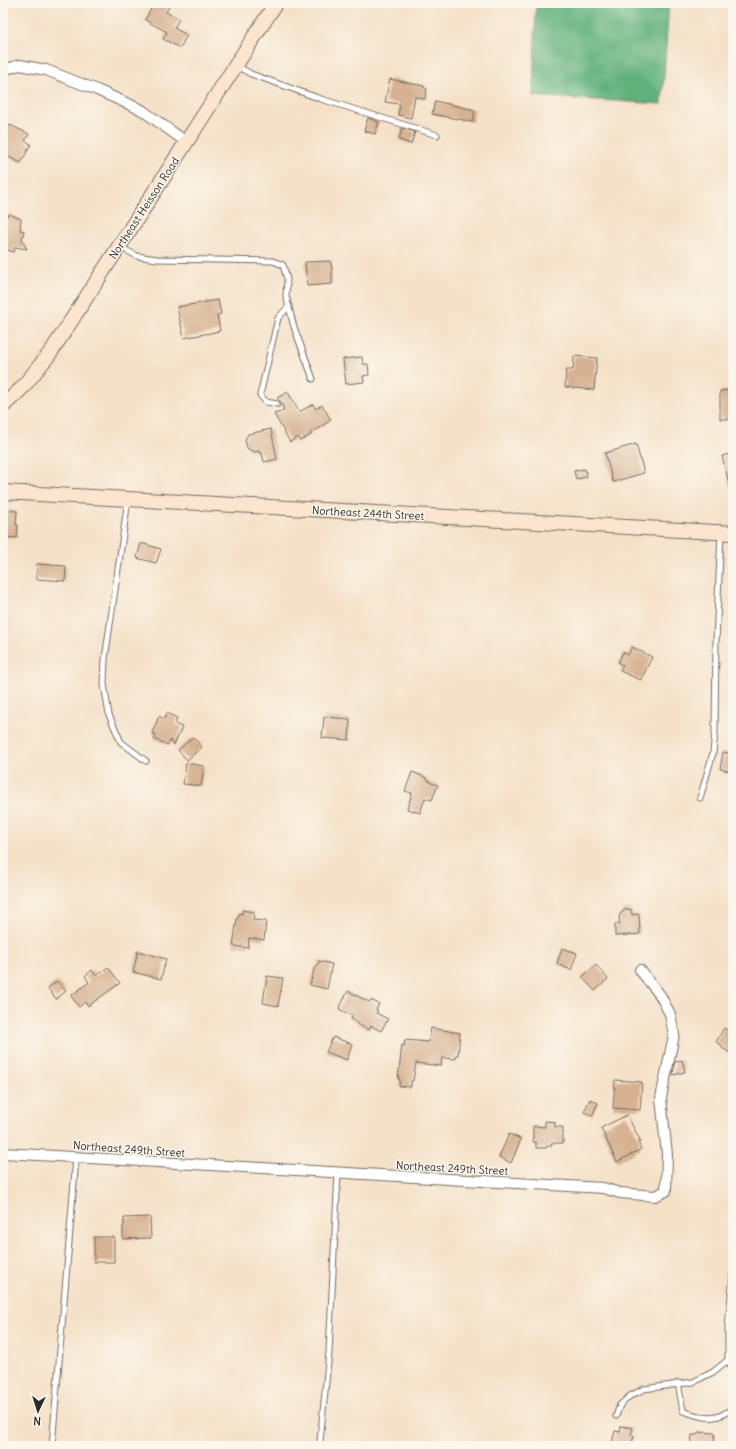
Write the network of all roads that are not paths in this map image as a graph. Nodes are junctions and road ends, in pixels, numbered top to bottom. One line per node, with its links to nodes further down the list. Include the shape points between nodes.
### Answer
1 (276, 3): 2 (street, Northeast Heisson Road)
2 (236, 65): 4 (lane, via 251,74 321,99); 5 (street, Northeast Heisson Road)
3 (3, 70): 5 (street, via 20,66 46,70 97,90 142,110)
4 (437, 135)
5 (186, 142): 6 (street, Northeast Heisson Road)
6 (120, 246): 7 (lane, via 137,256 157,259 273,261 283,265); 10 (street, Northeast Heisson Road, via 51,352 22,388)
7 (289, 306): 8 (lane); 9 (lane, via 278,318 260,395 266,402)
8 (313, 379)
9 (277, 404)
10 (3, 406)
11 (3, 492): 12 (street, Northeast 244th Street)
12 (128, 499): 13 (street, Northeast 244th Street); 14 (lane, via 105,659 104,684 108,715 121,742)
13 (727, 532): 15 (lane, via 716,642 713,753)
14 (146, 761)
15 (700, 798)
16 (640, 970): 19 (street, Northeast 249th Street, via 660,995 670,1014 674,1035 661,1098 668,1155 666,1191 655,1196 620,1194 603,1188)
17 (3, 1153): 18 (street, Northeast 249th Street)
18 (76, 1158): 19 (street, Northeast 249th Street); 26 (lane)
19 (338, 1173): 27 (lane, via 329,1352)
20 (733, 1273): 21 (lane)
21 (728, 1360): 22 (lane); 23 (lane, via 713,1372 693,1382)
22 (733, 1371)
23 (678, 1384): 24 (lane, via 683,1411 700,1417 716,1417); 25 (lane, via 644,1389 630,1396 620,1405)
24 (733, 1407)
25 (616, 1416)
26 (52, 1446)
27 (321, 1446)

